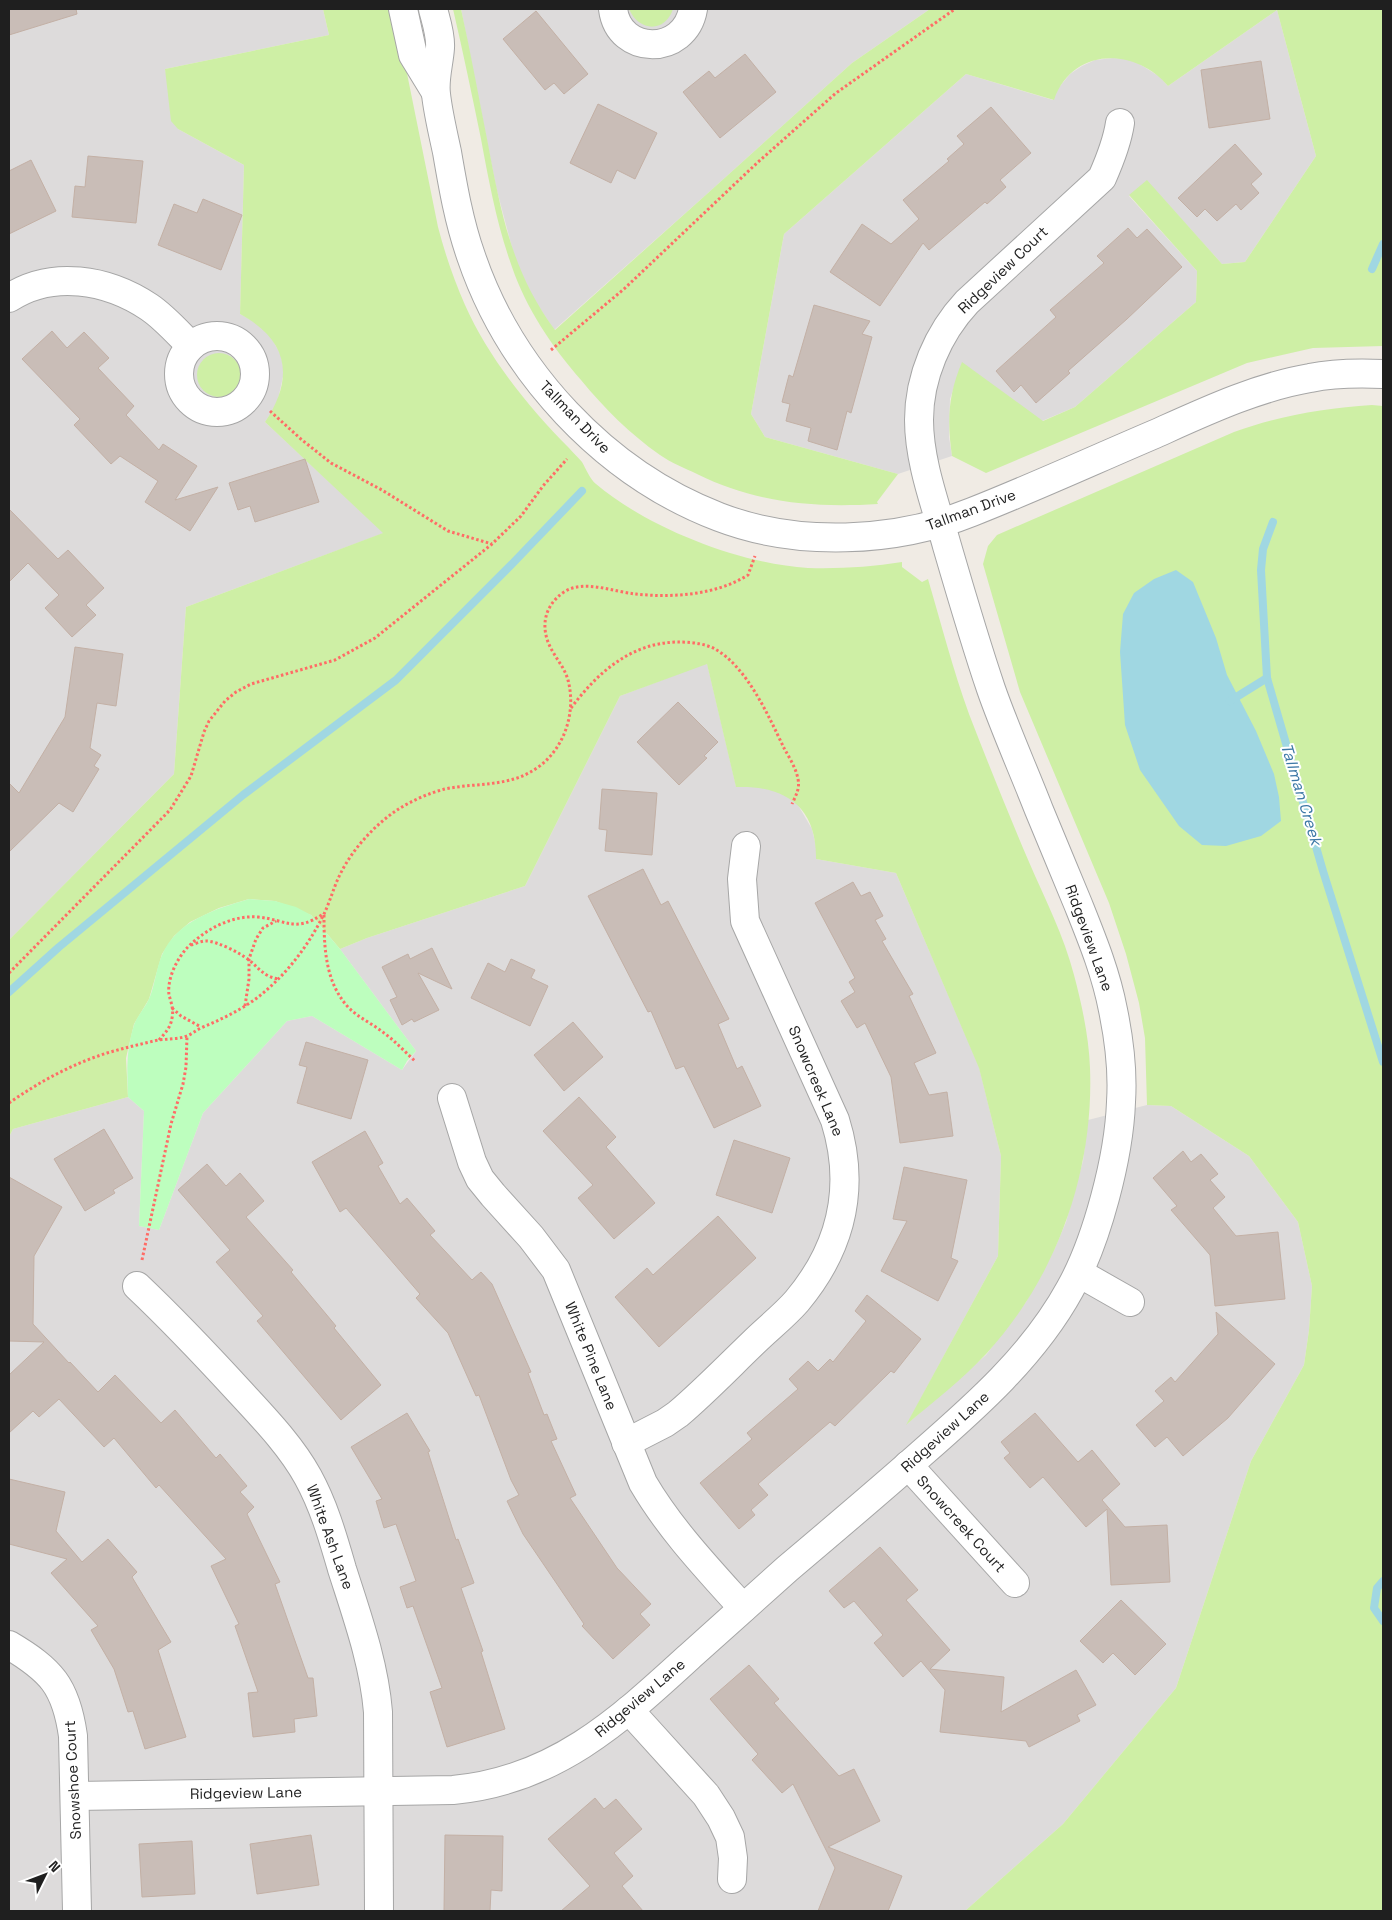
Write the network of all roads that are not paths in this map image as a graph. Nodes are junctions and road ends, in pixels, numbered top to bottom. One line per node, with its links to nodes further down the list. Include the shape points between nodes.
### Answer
1 (403, 9): 5 (street, Tallman Drive, via 413,55)
2 (433, 9): 5 (street, Tallman Drive, via 440,44)
3 (613, 9): 4 (street, via 617,24 626,34 637,42 650,45 675,38 685,29)
4 (693, 9)
5 (435, 91): 10 (street, Tallman Drive, via 464,234 490,304 515,347 550,394 614,457 678,499 717,517 755,527 798,535 842,538 911,531)
6 (1120, 123): 10 (street, Ridgeview Court, via 1112,157 1102,178 967,302 949,324 933,355 918,415 922,455)
7 (9, 298): 8 (street, via 47,282 96,284 130,296 149,307)
8 (190, 346)
9 (1383, 374): 10 (street, Tallman Drive, via 1310,378 1247,396)
10 (941, 523): 13 (street, Ridgeview Lane, via 992,689 1098,956 1113,1010 1121,1078 1119,1125 1094,1233)
11 (746, 846): 16 (street, Snowcreek Lane, via 742,879 744,921 835,1120 844,1166 842,1208 833,1243 818,1272 796,1302 678,1414)
12 (452, 1098): 16 (street, White Pine Lane, via 480,1179 556,1270)
13 (1078, 1273): 15 (street); 17 (street, Ridgeview Lane, via 1057,1310 1010,1369 970,1411)
14 (137, 1286): 22 (street, White Ash Lane, via 256,1409 291,1452 312,1485 360,1625 376,1690)
15 (1130, 1302)
16 (626, 1443): 19 (street, White Pine Lane, via 659,1510)
17 (908, 1465): 18 (street, Snowcreek Court); 19 (street, Ridgeview Lane)
18 (1015, 1583)
19 (743, 1608): 21 (street, Ridgeview Lane)
20 (9, 1645): 23 (street, Snowshoe Court, via 48,1672 66,1704 73,1736)
21 (629, 1710): 22 (street, Ridgeview Lane, via 571,1752 515,1777 468,1788); 24 (street, via 706,1795 721,1818 730,1837)
22 (378, 1790): 23 (street, Ridgeview Lane); 26 (street, White Ash Lane)
23 (75, 1796): 25 (street, Snowshoe Court)
24 (732, 1879)
25 (77, 1911)
26 (379, 1911)

